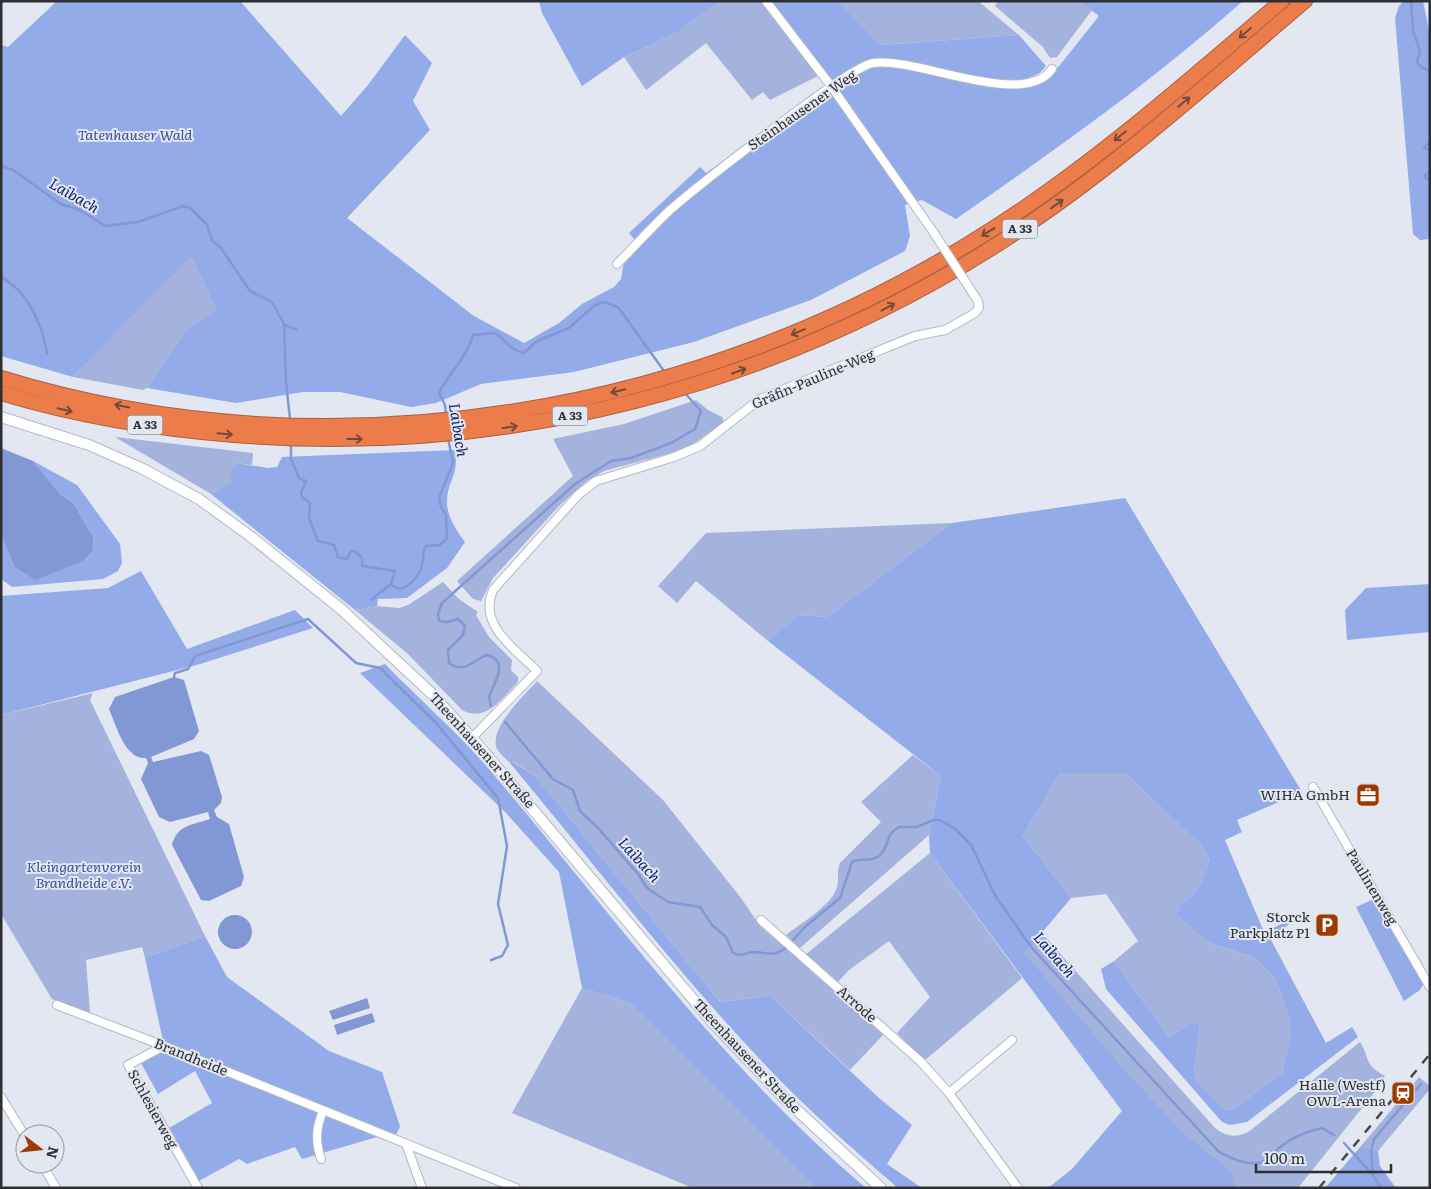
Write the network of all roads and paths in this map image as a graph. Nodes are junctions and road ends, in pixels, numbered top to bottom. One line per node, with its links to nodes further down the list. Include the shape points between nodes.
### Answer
1 (766, 1): 5 (street, Gräfin-Pauline-Weg)
2 (1282, 1): 7 (highway, A 33, one-way to 7, via 1117,138 995,228 859,305 757,348 681,374 563,403 460,419 307,424 202,418 141,409)
3 (1305, 1): 8 (highway, A 33, one-way to 3, via 136,424 195,432 306,439 462,434 530,424 693,386 783,355 866,318 1002,242 1057,204 1129,147)
4 (1052, 69): 5 (street, Steinhausener Weg, via 1045,77 1002,85 906,64 872,63)
5 (831, 86): 6 (street, Steinhausener Weg, via 670,211); 10 (street, Gräfin-Pauline-Weg, bridge, via 934,233 978,301 979,308 945,330 915,336 760,399 700,446 605,477 578,494 493,590 488,609 491,621 537,671)
6 (617, 264)
7 (1, 378)
8 (1, 394)
9 (1, 417): 10 (main road, Theenhausener Straße, via 88,445 141,468 199,499 342,610 432,694)
10 (472, 738): 28 (main road, Theenhausener Straße, via 713,1023 786,1100)
11 (1313, 787): 13 (street, Paulinenweg)
12 (761, 920): 17 (street, Arrode, via 920,1061)
13 (1430, 987)
14 (57, 1005): 16 (street, Brandheide)
15 (1012, 1040): 17 (street)
16 (164, 1046): 19 (street, Brandheide); 25 (street, Schlesierweg, via 128,1065)
17 (949, 1093): 29 (street, Arrode)
18 (1, 1097): 20 (street)
19 (323, 1111): 21 (street, Brandheide); 22 (street, via 316,1138)
20 (18, 1124)
21 (406, 1144): 26 (street); 27 (street, Brandheide)
22 (321, 1159)
23 (48, 1174): 24 (street)
24 (56, 1188)
25 (198, 1188)
26 (422, 1188)
27 (516, 1188)
28 (882, 1188)
29 (1018, 1188)

